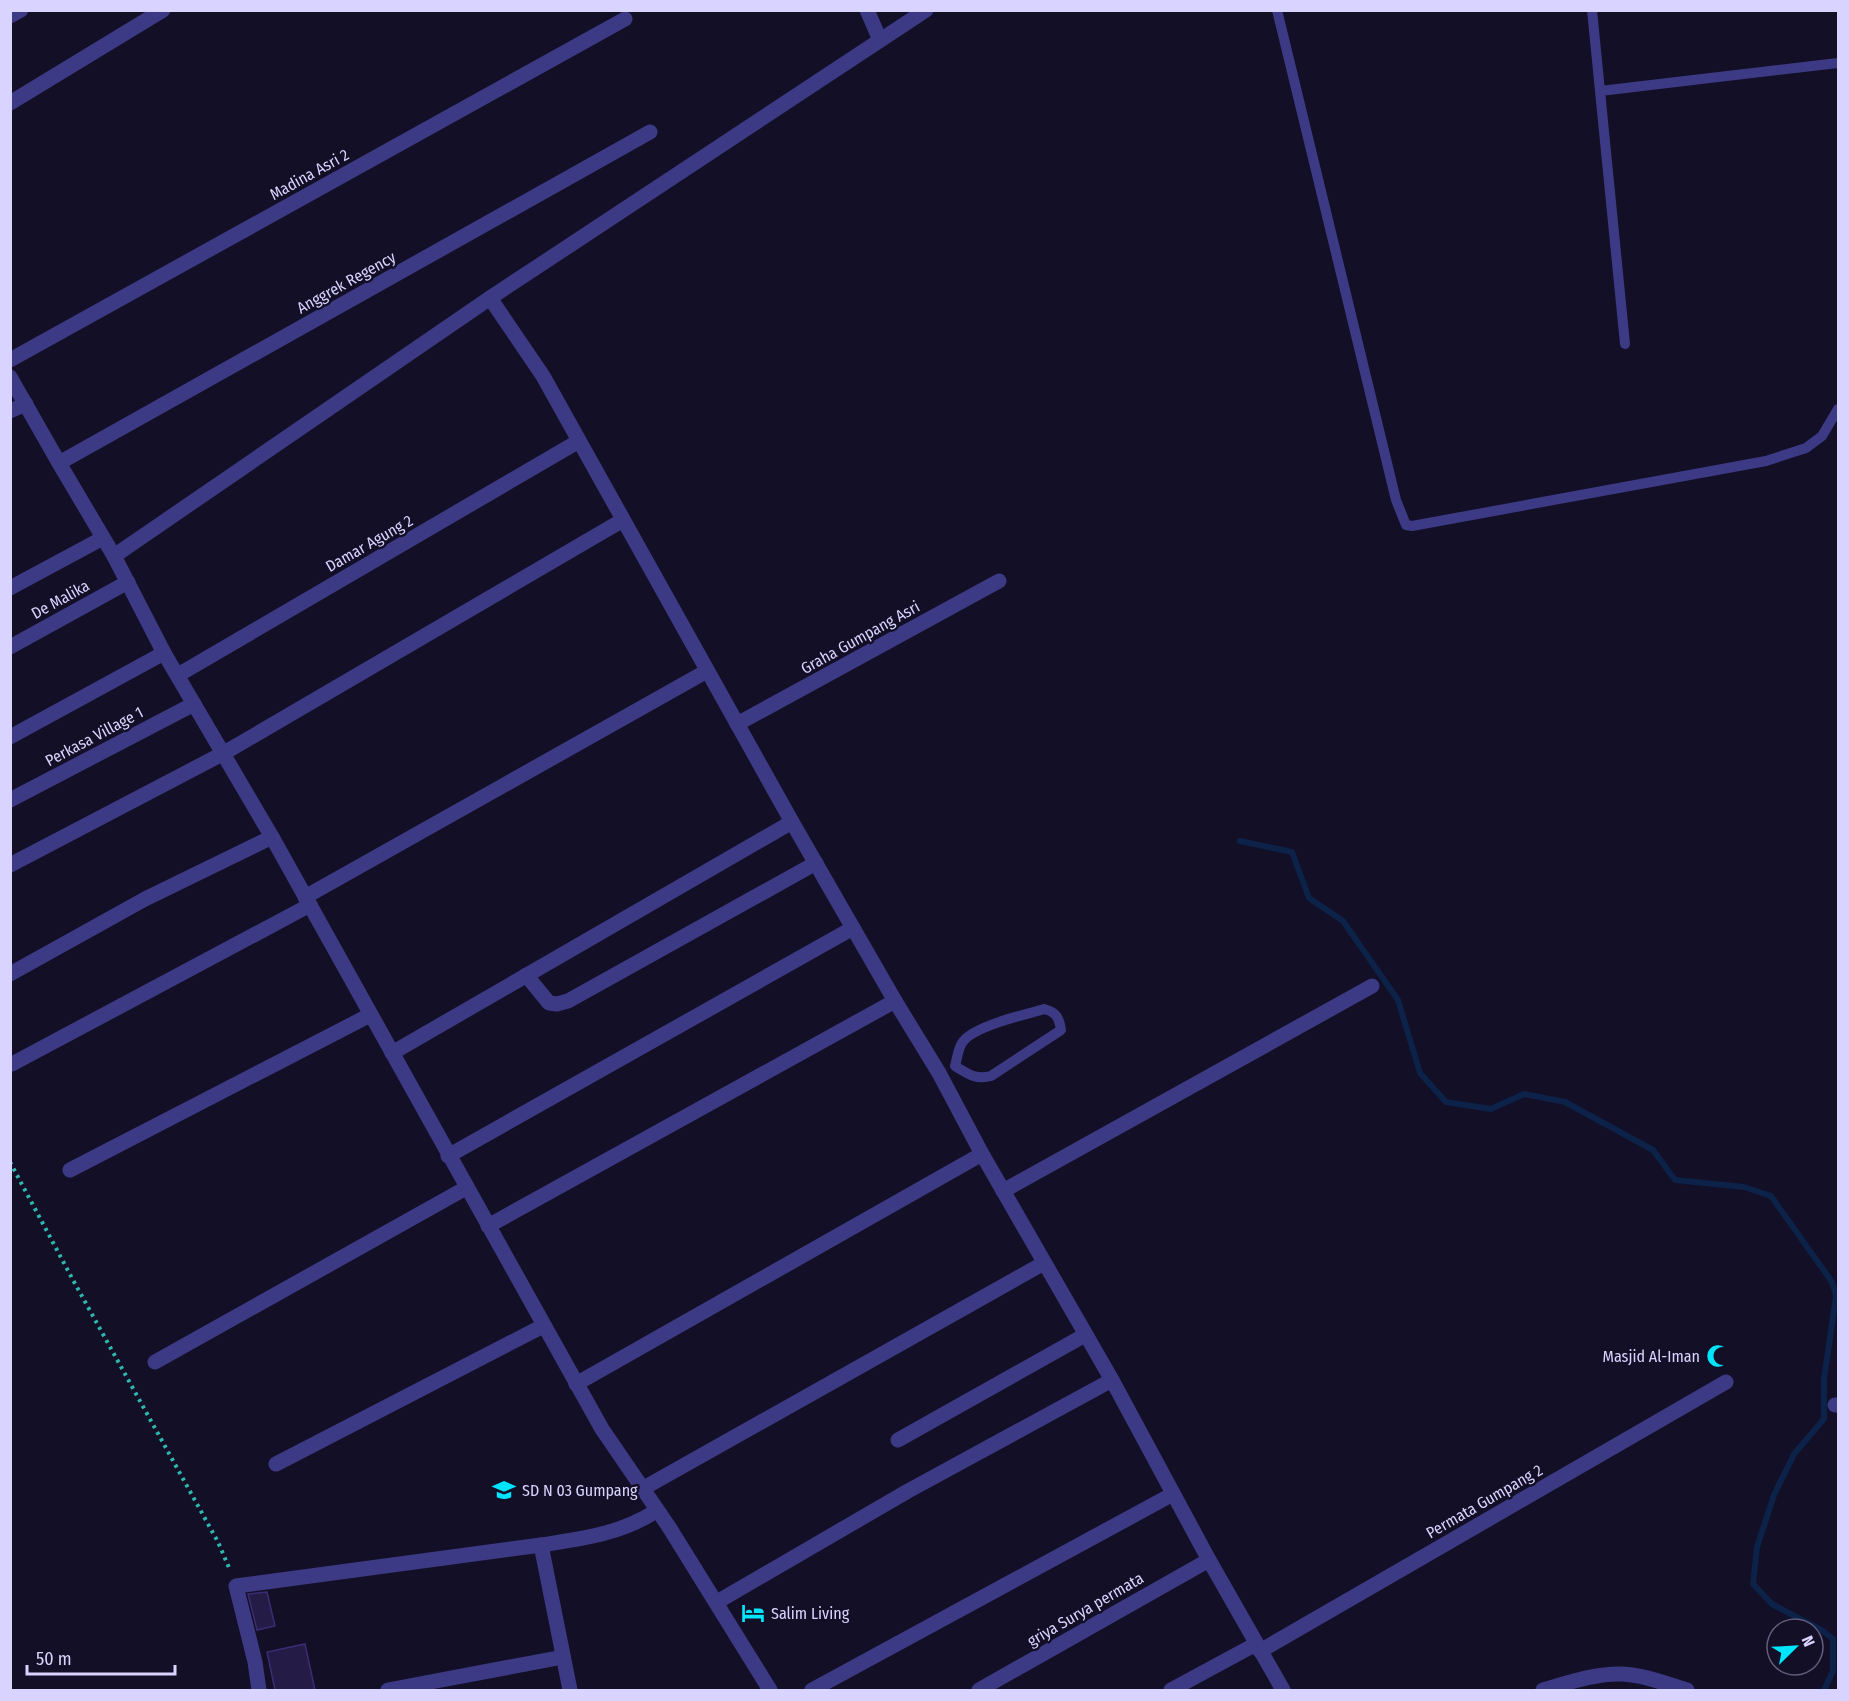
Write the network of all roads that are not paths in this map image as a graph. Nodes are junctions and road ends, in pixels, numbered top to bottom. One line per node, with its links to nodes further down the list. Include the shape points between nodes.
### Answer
1 (21, 10): 7 (street)
2 (163, 10): 12 (street)
3 (867, 10): 9 (street)
4 (926, 10): 9 (street)
5 (1277, 10): 19 (lane, via 1396,500 1406,525 1766,461 1806,448 1822,436)
6 (1592, 10): 11 (lane)
7 (10, 16)
8 (625, 19): 16 (street, Madina Asri 2)
9 (880, 40): 14 (street)
10 (1839, 63): 11 (lane)
11 (1600, 91): 15 (lane)
12 (10, 103)
13 (650, 132): 22 (street, Anggrek Regency)
14 (490, 298): 21 (street, via 543,376); 25 (street)
15 (1625, 344)
16 (10, 360)
17 (10, 377): 18 (street)
18 (26, 404): 20 (street); 22 (street)
19 (1839, 409)
20 (10, 411)
21 (579, 441): 23 (street); 32 (street, Damar Agung 2)
22 (59, 463): 24 (street)
23 (623, 520): 31 (street); 36 (street)
24 (103, 538): 25 (street); 28 (street)
25 (114, 556): 27 (street)
26 (999, 581): 34 (street, Graha Gumpang Asri)
27 (128, 582): 29 (street, De Malika); 30 (street)
28 (10, 588)
29 (10, 647)
30 (164, 653): 32 (street); 35 (street)
31 (707, 671): 34 (street); 42 (street)
32 (178, 675): 33 (street)
33 (194, 704): 36 (street); 37 (street, Perkasa Village 1)
34 (737, 724): 38 (street)
35 (10, 737)
36 (224, 753): 39 (street); 41 (street)
37 (10, 800)
38 (792, 822): 40 (street); 45 (street)
39 (272, 837): 42 (street); 44 (street, via 145,899)
40 (816, 863): 43 (street); 45 (street, via 568,1000 549,1003)
41 (10, 865)
42 (308, 901): 48 (street); 50 (street)
43 (853, 928): 47 (street); 54 (street)
44 (10, 974)
45 (526, 975): 49 (street)
46 (1372, 986): 57 (street)
47 (895, 1001): 52 (street); 58 (street)
48 (370, 1015): 49 (street); 55 (street)
49 (392, 1053): 54 (street)
50 (12, 1064)
51 (955, 1066): 51 (lane, via 961,1044 980,1030 1044,1009 1059,1019 1061,1030 991,1076 971,1077); 52 (lane)
52 (939, 1073): 53 (street)
53 (982, 1154): 57 (street); 65 (street)
54 (448, 1156): 56 (street)
55 (70, 1170)
56 (466, 1188): 58 (street); 62 (street)
57 (1003, 1191): 59 (street)
58 (488, 1226): 60 (street)
59 (1044, 1263): 61 (street); 68 (street)
60 (543, 1326): 65 (street); 67 (street)
61 (1085, 1335): 63 (street); 66 (street)
62 (154, 1362)
63 (1112, 1380): 69 (street); 73 (street, via 908,1491)
64 (1726, 1382): 74 (street, Permata Gumpang 2)
65 (576, 1384): 68 (street)
66 (898, 1440)
67 (276, 1464)
68 (642, 1489): 70 (street)
69 (1173, 1494): 72 (street); 80 (street)
70 (656, 1511): 71 (street, via 615,1531); 73 (street)
71 (541, 1545): 75 (street); 76 (street, via 236,1586)
72 (1209, 1560): 74 (street); 81 (street, griya Surya permata)
73 (717, 1602): 79 (street)
74 (1258, 1647): 82 (street, Permata Gumpang 2); 83 (street)
75 (563, 1657): 77 (street); 78 (street)
76 (259, 1690)
77 (388, 1690)
78 (570, 1690)
79 (770, 1690)
80 (812, 1690)
81 (979, 1690)
82 (1171, 1690)
83 (1282, 1690)
84 (1543, 1690): 85 (street, via 1585,1678 1621,1674)
85 (1687, 1690)

